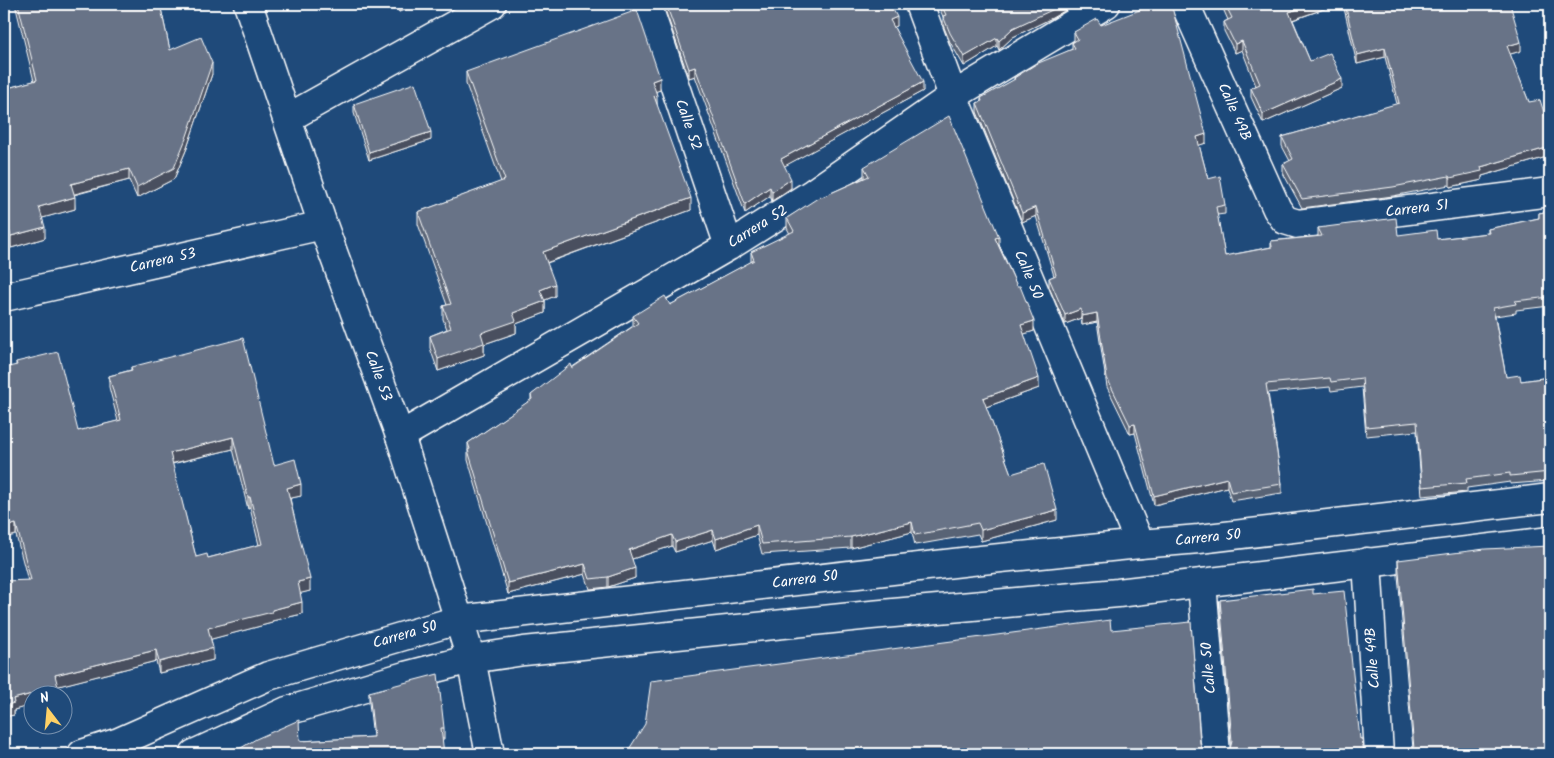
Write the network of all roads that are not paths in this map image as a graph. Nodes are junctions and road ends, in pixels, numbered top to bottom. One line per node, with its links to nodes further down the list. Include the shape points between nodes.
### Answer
1 (248, 4): 8 (street, Calle 53)
2 (492, 4): 8 (street)
3 (647, 4): 12 (street, Calle 52)
4 (919, 4): 7 (street, Calle 50)
5 (1106, 4): 7 (street, Carrera 52)
6 (1185, 4): 10 (street, Calle 49B, via 1277,209)
7 (953, 96): 12 (street, Carrera 52, via 813,193); 17 (street, Calle 50)
8 (288, 118): 11 (street, Calle 53)
9 (1550, 192): 10 (street, Carrera 51, via 1298,224)
10 (1285, 220)
11 (323, 225): 13 (street, Carrera 53); 14 (street, Calle 53)
12 (729, 246): 14 (street, Carrera 52)
13 (4, 297)
14 (400, 436): 20 (street, Calle 53)
15 (1550, 498): 17 (street, Carrera 50, via 1199,540)
16 (1550, 541): 18 (street)
17 (1140, 544): 20 (street, Carrera 50)
18 (1367, 562): 19 (street); 26 (street, Calle 49B)
19 (1202, 583): 21 (street, via 584,644); 25 (street, Calle 50)
20 (458, 620): 21 (street, Calle 53); 22 (street, Carrera 50, via 268,676 119,742)
21 (471, 659): 23 (street, via 287,711); 24 (street, Calle 53)
22 (82, 754)
23 (194, 754)
24 (490, 754)
25 (1216, 754)
26 (1379, 754)

